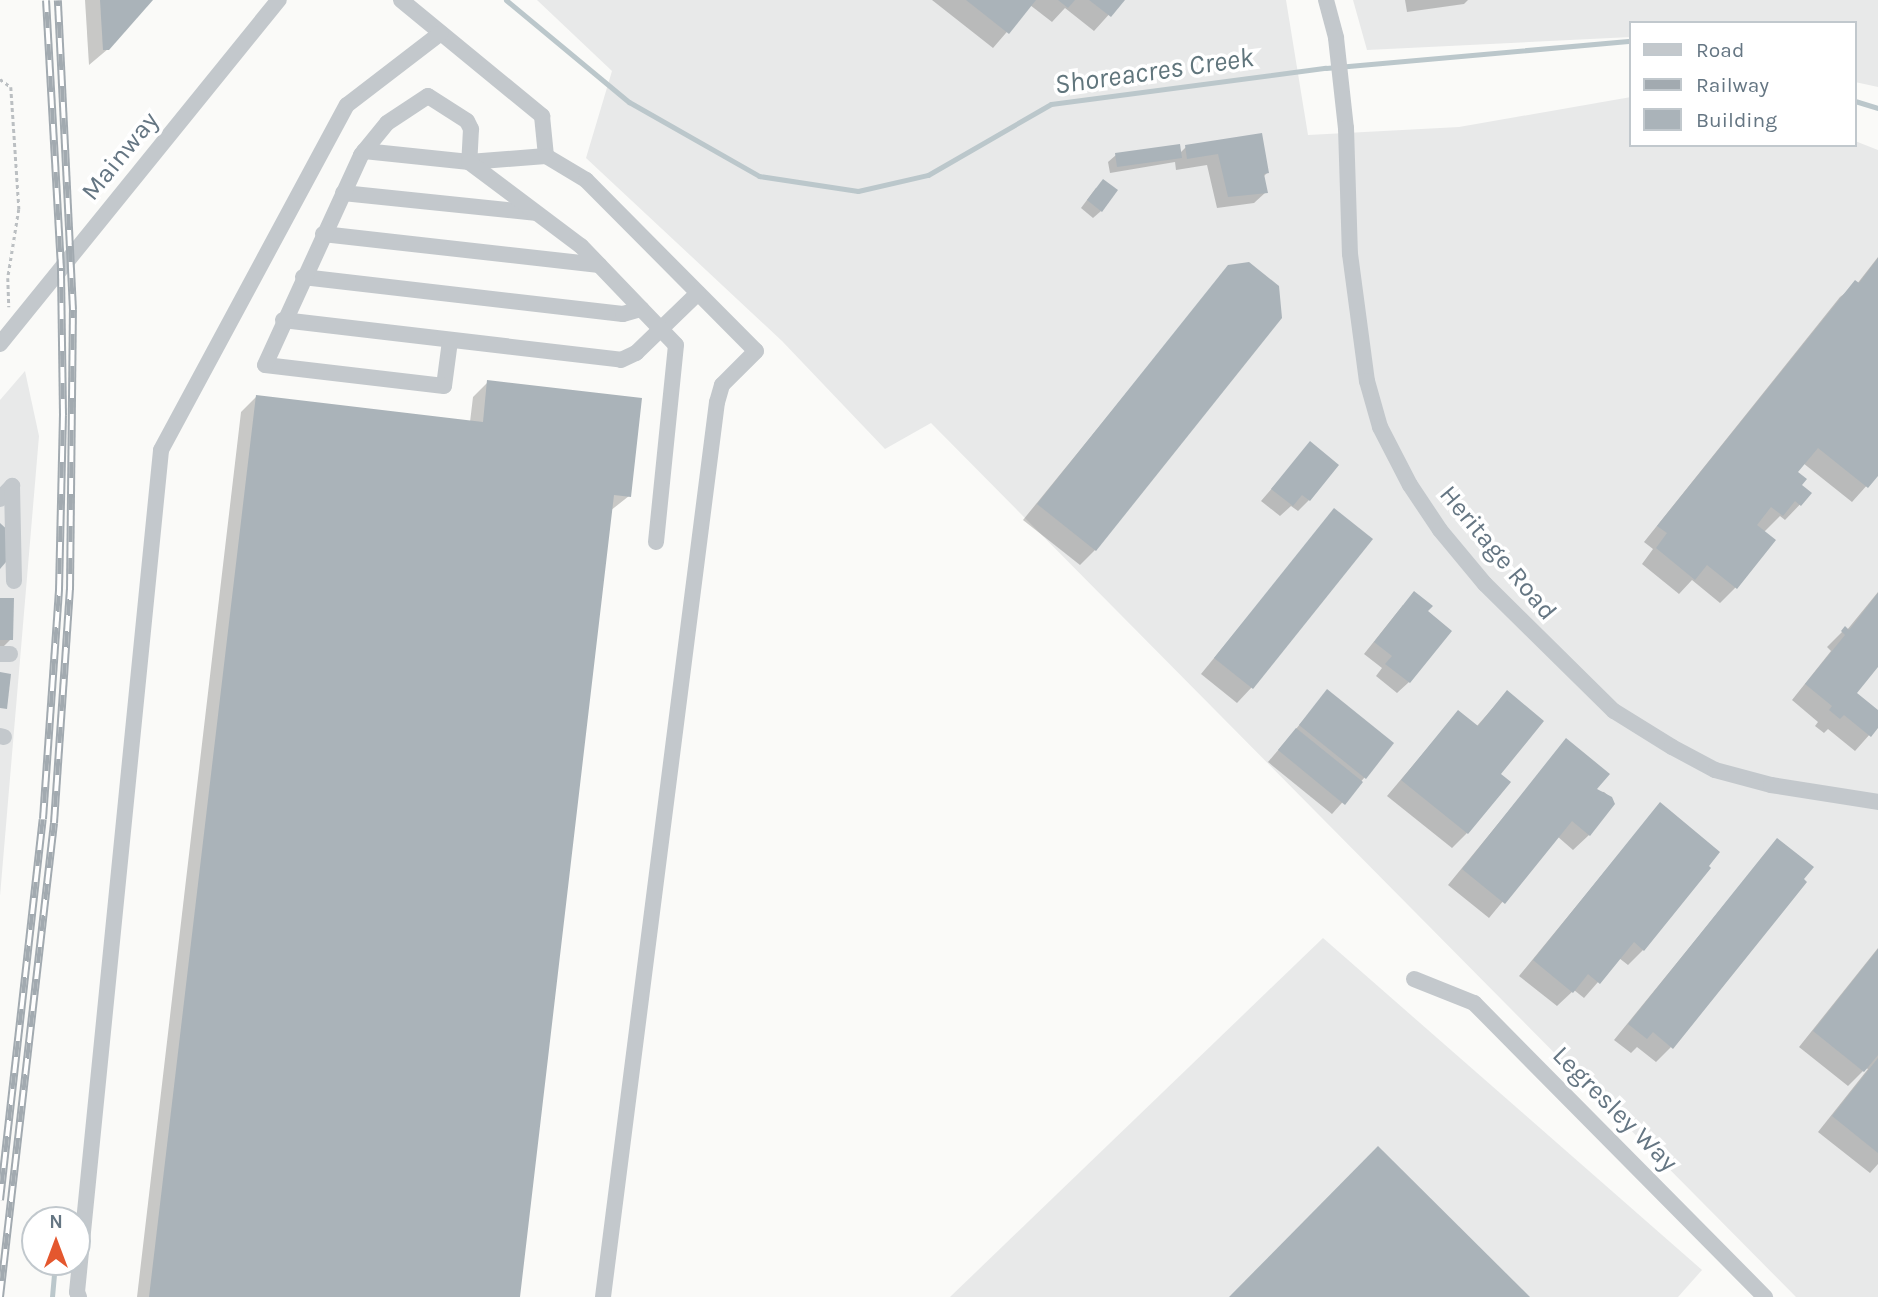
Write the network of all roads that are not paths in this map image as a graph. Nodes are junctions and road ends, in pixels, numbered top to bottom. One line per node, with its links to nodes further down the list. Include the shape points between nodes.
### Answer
1 (279, 0): 17 (street, Mainway)
2 (401, 0): 4 (street)
3 (1326, 0): 22 (street, Heritage Road, via 1336,38 1346,128 1350,254 1367,381 1380,427 1440,530 1485,584 1614,711 1716,770 1771,785)
4 (440, 33): 6 (street, via 542,116); 24 (street, via 347,105 161,450)
5 (364, 150): 7 (street); 7 (street, via 387,123 428,96 467,121 471,129); 8 (street)
6 (546, 156): 7 (street); 13 (street, via 586,180)
7 (469, 162): 9 (street)
8 (343, 193): 9 (street); 10 (street)
9 (538, 214): 11 (street)
10 (323, 234): 11 (street); 12 (street)
11 (600, 265): 14 (street)
12 (303, 277): 14 (street, via 623,314); 15 (street)
13 (698, 293): 16 (street); 25 (street, via 756,351 722,385 717,402)
14 (641, 309): 16 (street)
15 (283, 320): 18 (street); 18 (street, via 265,365 444,386)
16 (660, 329): 18 (street, via 636,353 621,360); 20 (street, via 676,345)
17 (5, 337)
18 (450, 341)
19 (0, 499): 21 (street, via 12,486)
20 (656, 542)
21 (14, 581)
22 (1878, 802)
23 (1414, 979): 26 (street, Legresley Way, via 1474,1003)
24 (79, 1297)
25 (603, 1297)
26 (1765, 1297)

